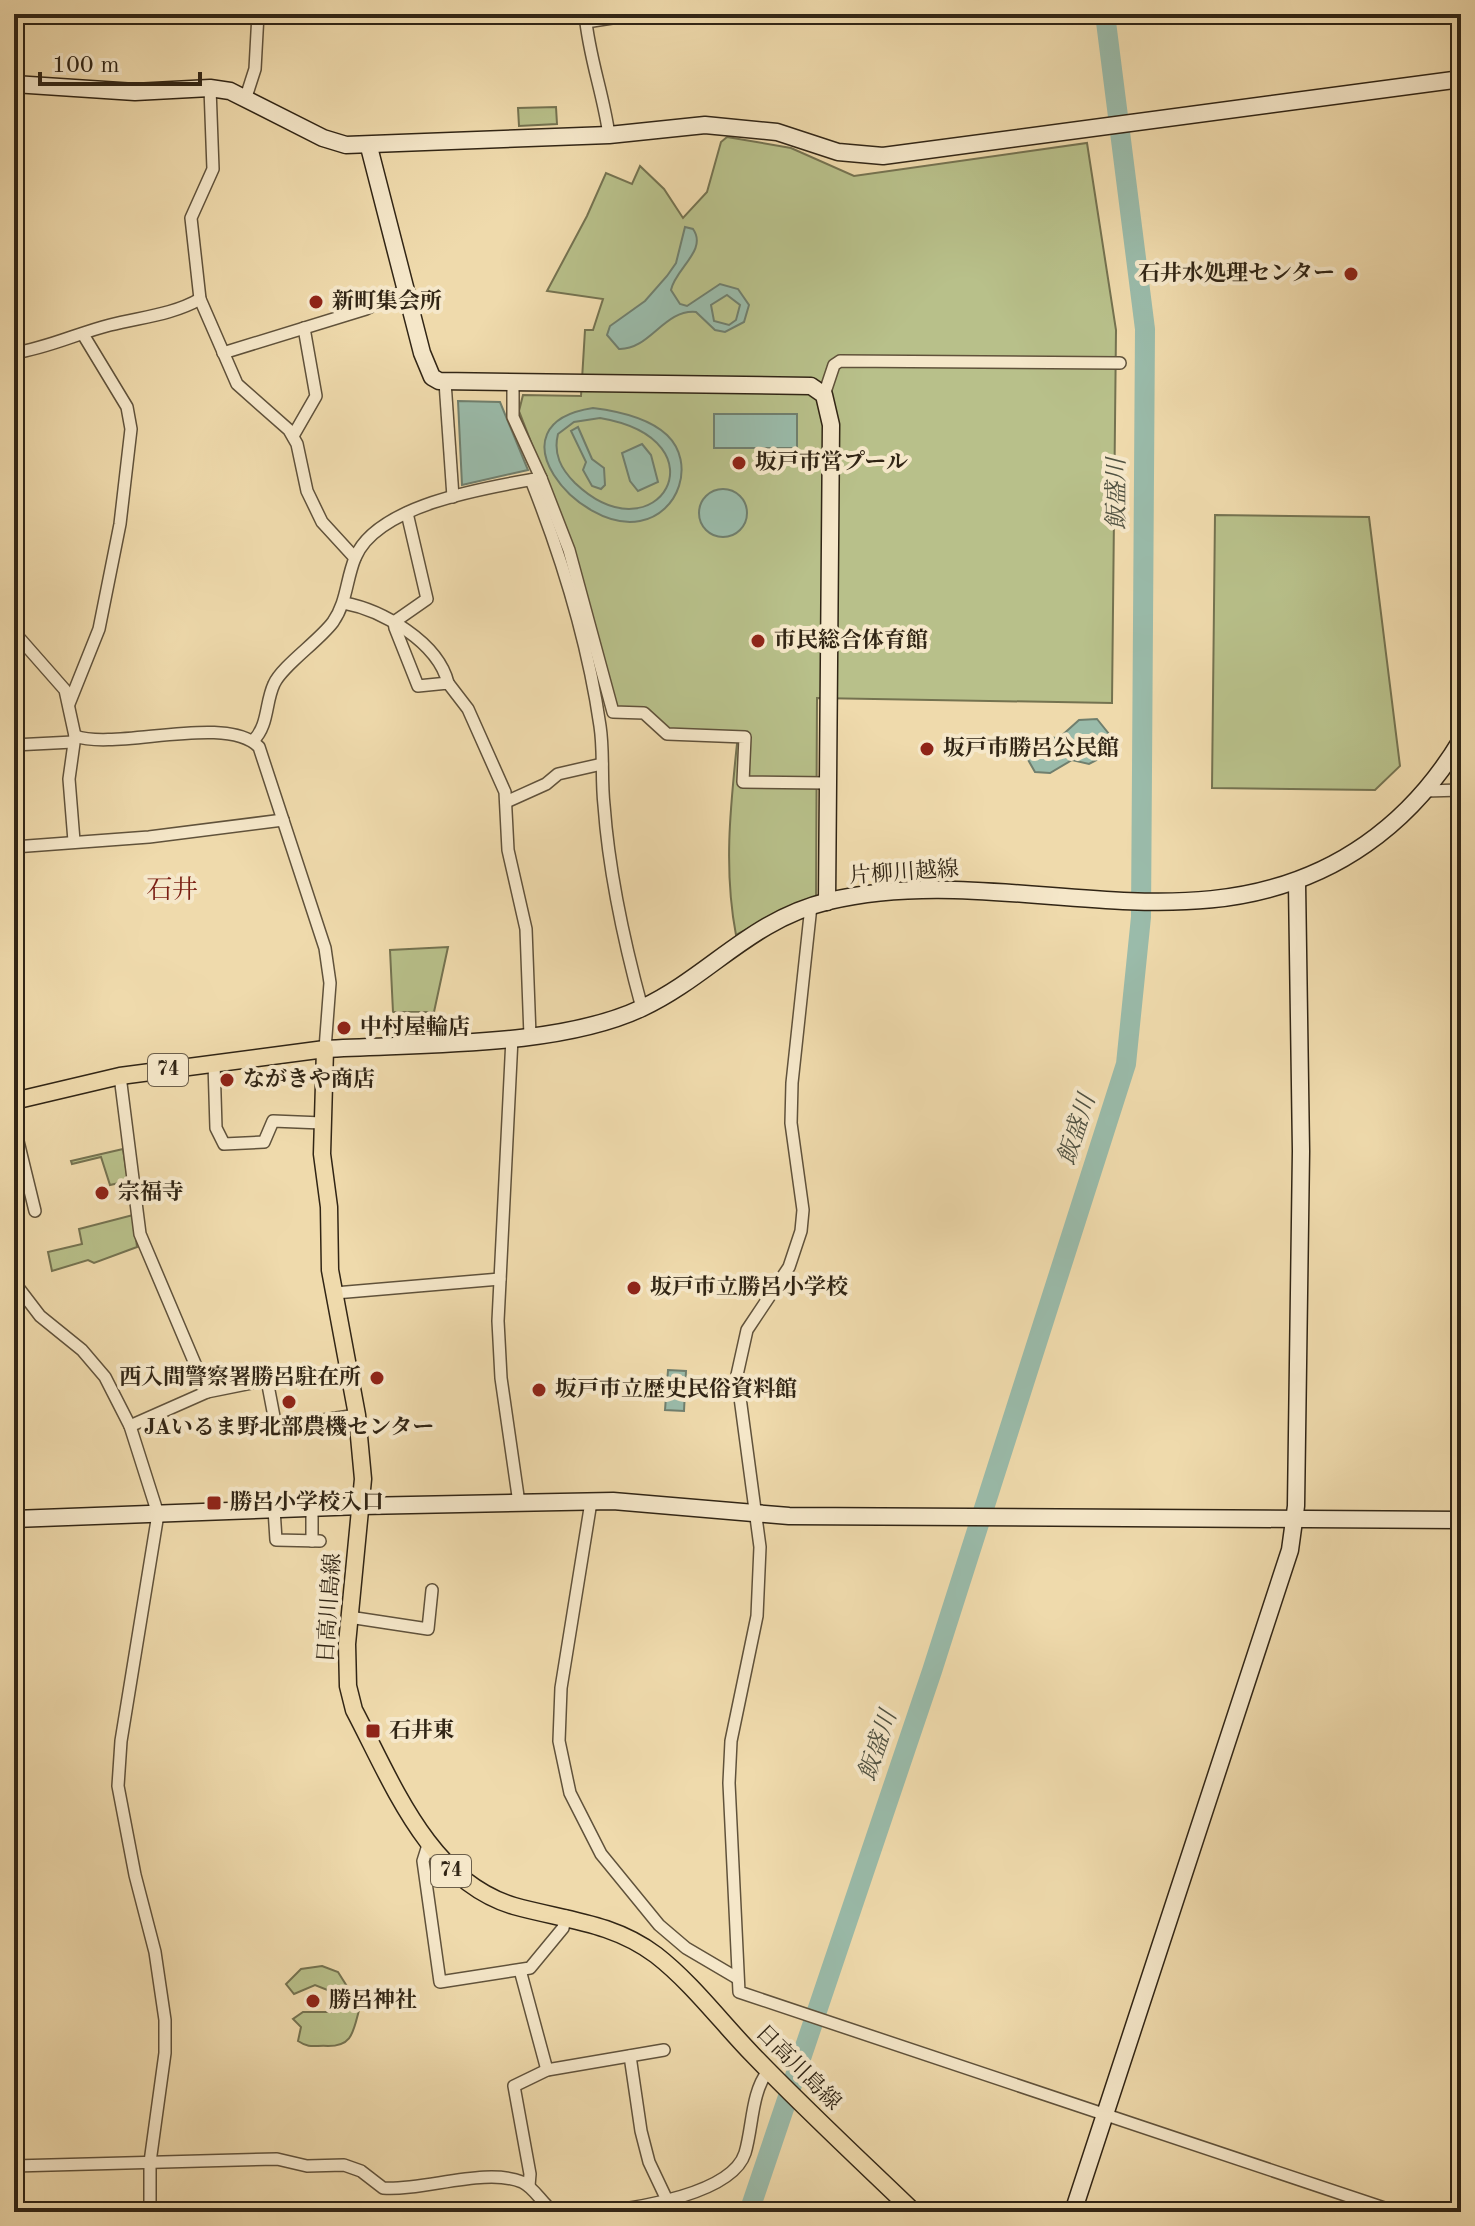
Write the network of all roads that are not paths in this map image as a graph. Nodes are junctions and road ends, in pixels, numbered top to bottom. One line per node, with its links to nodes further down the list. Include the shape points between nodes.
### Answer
1 (258, 14): 7 (street, via 255,69)
2 (638, 14): 3 (street)
3 (586, 18): 8 (street, via 588,55)
4 (1461, 79): 8 (street, via 883,156 838,152 777,132 732,127 684,126)
5 (14, 84): 6 (street, via 135,92)
6 (210, 88): 7 (street); 11 (street, via 213,169 191,218)
7 (246, 97): 9 (street, via 323,138)
8 (609, 135): 9 (street)
9 (369, 147): 10 (street)
10 (405, 290): 12 (street, via 366,309); 17 (street, via 428,369)
11 (200, 299): 13 (street); 15 (street)
12 (304, 328): 15 (street); 20 (street, via 316,396)
13 (84, 336): 14 (street); 29 (street, via 127,407 131,429 120,524 99,629)
14 (14, 353)
15 (223, 353): 20 (street, via 237,384)
16 (1120, 363): 19 (street, via 840,361)
17 (445, 382): 18 (street); 22 (street)
18 (513, 383): 19 (street, via 811,386); 21 (street, via 513,417)
19 (824, 395): 35 (street, via 831,425)
20 (293, 436): 24 (street, via 307,491 322,522)
21 (536, 479): 22 (street); 34 (street, via 590,676); 35 (street, via 569,550 613,712 644,713 667,734 745,737 743,782)
22 (453, 497): 23 (street)
23 (407, 513): 24 (street, via 367,538); 26 (street, via 427,599)
24 (355, 558): 25 (street)
25 (344, 603): 26 (street, via 369,608); 32 (street, via 315,643 274,683 260,734)
26 (394, 622): 28 (street, via 416,639); 28 (street, via 418,686)
27 (14, 632): 29 (street, via 58,678)
28 (448, 683): 38 (street, via 486,745)
29 (69, 704): 30 (street)
30 (74, 739): 32 (street, via 184,733); 33 (street); 40 (street, via 69,779)
31 (1461, 740): 37 (street, 片柳川越線)
32 (253, 741): 39 (street)
33 (14, 745)
34 (602, 764): 38 (street, via 558,774); 44 (street, via 620,920)
35 (828, 783): 43 (street)
36 (1461, 790): 37 (street)
37 (1426, 791): 42 (street, 片柳川越線, via 1380,833)
38 (506, 802): 45 (street, via 508,850 526,929)
39 (283, 820): 40 (street); 47 (street, via 327,961)
40 (74, 841): 41 (street)
41 (14, 847)
42 (1297, 883): 43 (street, 片柳川越線, via 1204,902 971,890 885,891); 67 (street, via 1301,1151)
43 (819, 904): 44 (street, 片柳川越線, via 738,941); 66 (street, via 792,1083 801,1231 789,1267 747,1330 737,1375)
44 (642, 1008): 45 (street, 片柳川越線)
45 (530, 1036): 46 (street, 片柳川越線)
46 (512, 1038): 47 (street, 片柳川越線); 54 (street)
47 (325, 1049): 48 (main road, 74); 51 (main road, 日高川島線 / 74)
48 (214, 1063): 49 (main road, 74); 51 (street, via 216,1128 224,1144 264,1142 273,1121)
49 (120, 1076): 50 (main road, 74); 57 (street, via 140,1234)
50 (14, 1101)
51 (322, 1123): 56 (main road, 日高川島線 / 74)
52 (14, 1125): 53 (street)
53 (35, 1211)
54 (500, 1279): 56 (street); 61 (street, via 498,1346)
55 (14, 1282): 59 (street, via 40,1316 94,1362)
56 (335, 1293): 58 (main road, 日高川島線 / 74)
57 (207, 1392): 58 (street, via 267,1380 276,1427); 59 (street)
58 (357, 1415): 62 (main road, 日高川島線 / 74)
59 (130, 1426): 65 (street)
60 (591, 1502): 61 (street); 66 (street); 75 (street, via 561,1688 559,1741 570,1793 601,1854 659,1925)
61 (519, 1503): 62 (street)
62 (361, 1506): 63 (street); 71 (main road, 日高川島線 / 74)
63 (312, 1508): 64 (street); 64 (street, via 316,1541 276,1540)
64 (274, 1509): 65 (street)
65 (158, 1514): 68 (street); 81 (street, via 118,1786 165,2020)
66 (757, 1514): 67 (street); 75 (street, via 757,1616 731,1741 729,1783)
67 (1294, 1518): 69 (street); 80 (street, via 1282,1581)
68 (14, 1519)
69 (1461, 1520)
70 (432, 1590): 71 (street, via 428,1629)
71 (349, 1617): 72 (main road, 日高川島線 / 74, via 347,1678 354,1710)
72 (428, 1845): 73 (main road, 日高川島線 / 74, via 472,1888 496,1900); 74 (street, via 423,1861 440,1982)
73 (566, 1916): 74 (street, via 536,1963); 79 (main road, 日高川島線 / 74, via 613,1930 656,1955)
74 (520, 1970): 78 (street)
75 (737, 1978): 80 (street, via 742,1994)
76 (664, 2050): 77 (street)
77 (630, 2056): 78 (street); 84 (street, via 641,2131)
78 (547, 2070): 83 (street, via 514,2086)
79 (771, 2074): 84 (street, via 758,2083 737,2168 722,2180); 89 (main road, 日高川島線 / 74)
80 (1104, 2115): 90 (street); 91 (street)
81 (150, 2162): 82 (street); 83 (street, via 260,2158 307,2166 344,2165 361,2171 375,2185 392,2189 492,2178); 86 (street)
82 (14, 2166)
83 (529, 2186): 87 (street)
84 (667, 2200): 85 (street)
85 (636, 2210): 88 (street)
86 (150, 2212)
87 (554, 2212)
88 (600, 2212)
89 (914, 2212)
90 (1073, 2212)
91 (1396, 2212)

